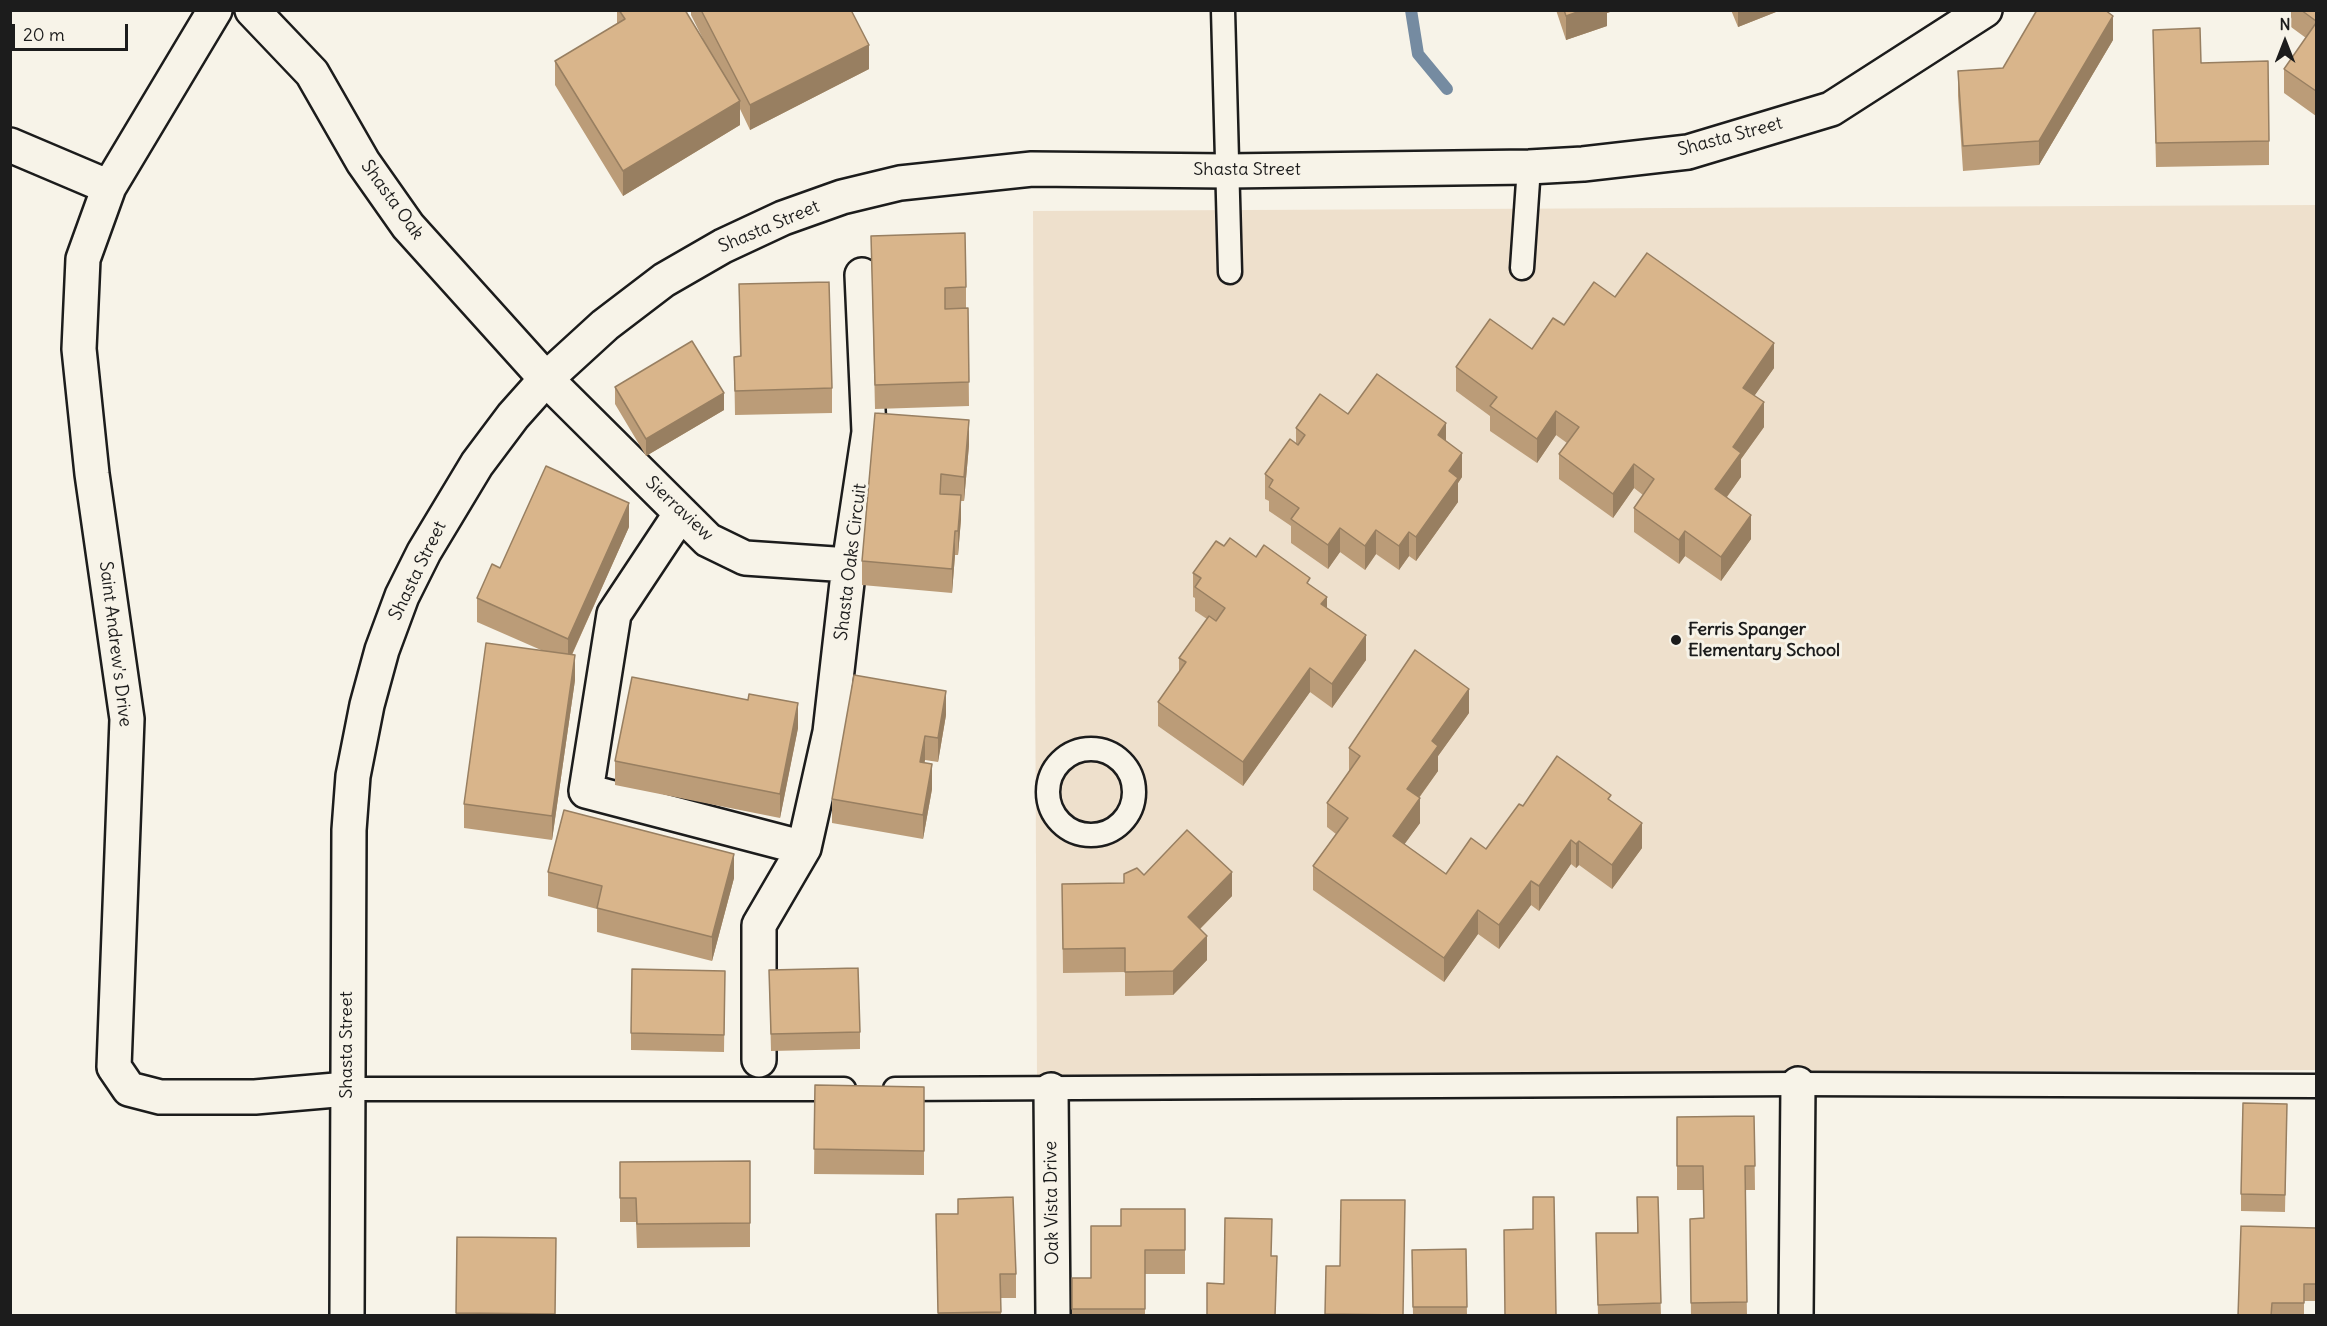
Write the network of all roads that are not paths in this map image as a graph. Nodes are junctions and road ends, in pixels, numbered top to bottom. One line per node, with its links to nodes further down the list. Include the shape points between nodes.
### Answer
1 (214, 10): 8 (street, Saint Andrew's Drive)
2 (252, 10): 12 (street, Shasta Oak, via 312,73 363,162 408,226)
3 (1223, 10): 7 (lane)
4 (1985, 10): 6 (street, Shasta Street, via 1831,109 1688,152)
5 (10, 145): 8 (street)
6 (1529, 167): 7 (street, Shasta Street); 9 (lane)
7 (1227, 171): 10 (lane); 12 (street, Shasta Street, via 1032,169 900,183 842,197 783,218 664,280)
8 (109, 187): 19 (street, Saint Andrew's Drive, via 83,259 79,349 92,474 127,719 114,1067 129,1089 160,1097 255,1097)
9 (1522, 267)
10 (1230, 272)
11 (862, 274): 14 (street, Shasta Oaks Circuit, via 869,432)
12 (546, 379): 13 (street, Sierraview); 19 (street, Shasta Street, via 484,454 449,508 402,596 382,650 353,776)
13 (681, 513): 14 (street, Sierraview, via 708,540 745,558); 15 (street, via 614,614 586,791)
14 (849, 565): 15 (street, Shasta Oaks Circuit, via 830,732)
15 (804, 848): 16 (street, Shasta Oaks Circuit, via 759,925)
16 (759, 1060)
17 (1798, 1084): 18 (lane); 20 (lane); 23 (street)
18 (2316, 1086)
19 (347, 1089): 20 (lane); 21 (street, Shasta Street)
20 (1051, 1090): 22 (street, Oak Vista Drive)
21 (347, 1316)
22 (1053, 1316)
23 (1796, 1316)

